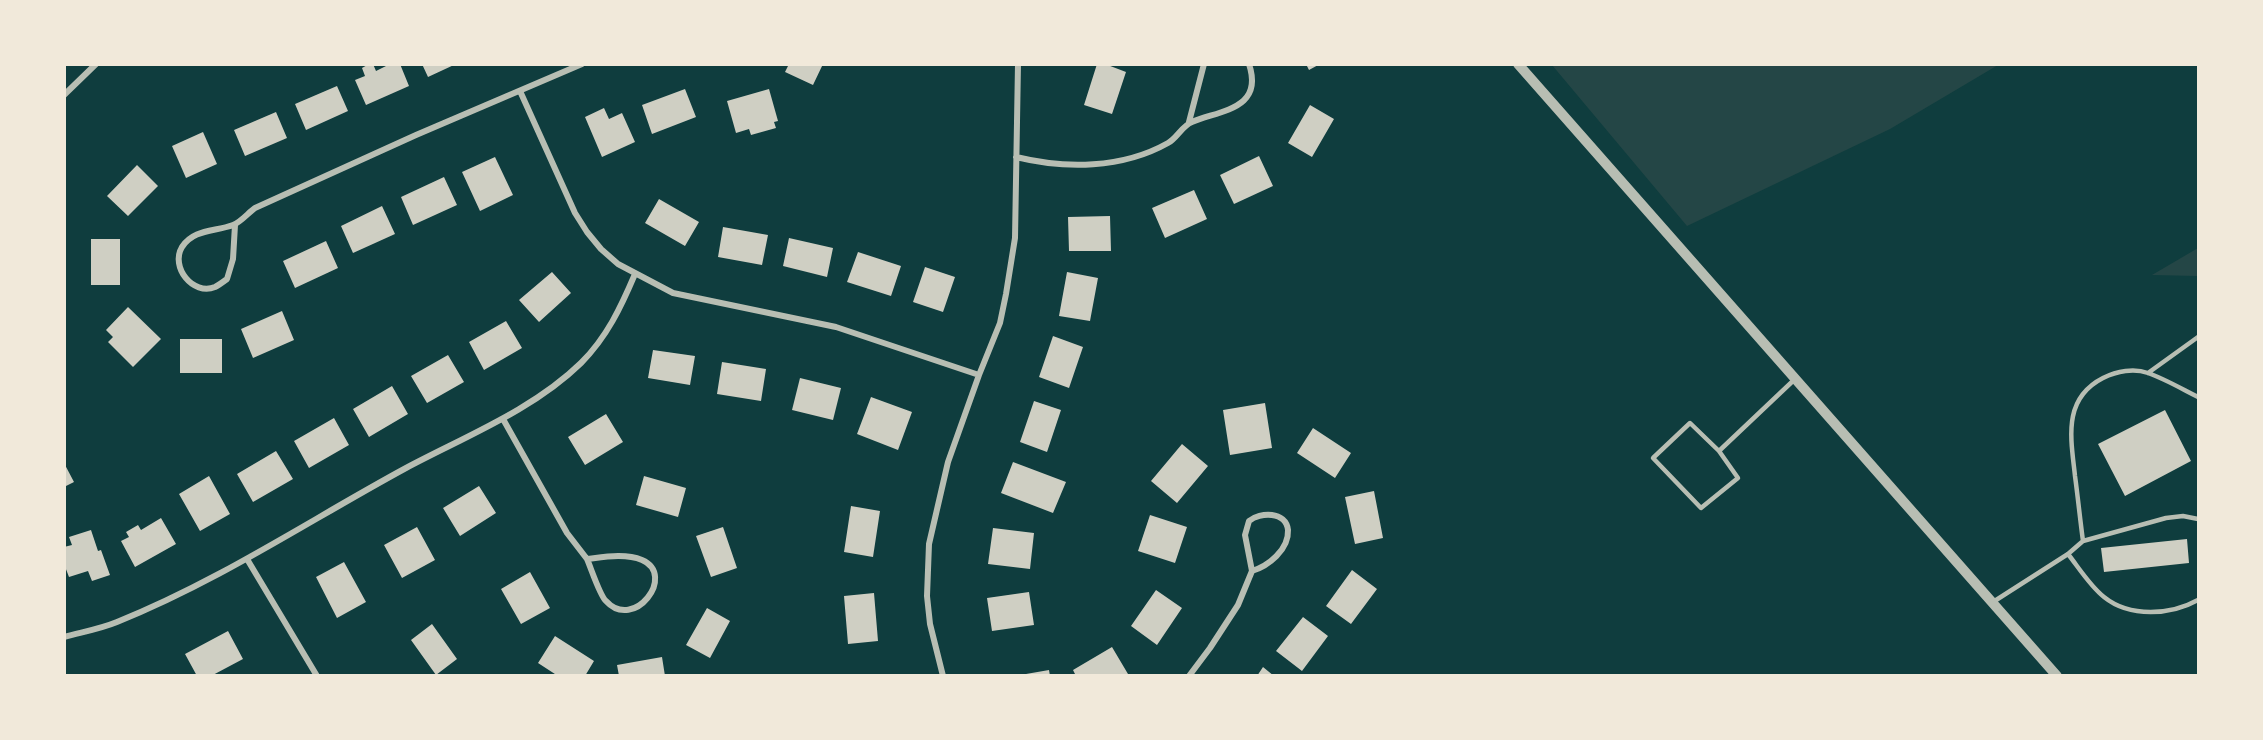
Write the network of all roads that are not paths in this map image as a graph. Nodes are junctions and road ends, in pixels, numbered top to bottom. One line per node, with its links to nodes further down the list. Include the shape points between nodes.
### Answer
1 (96, 64): 8 (street)
2 (582, 64): 7 (street)
3 (1018, 64): 10 (street)
4 (1204, 64): 9 (street)
5 (1249, 64): 9 (street, via 1252,92 1218,115)
6 (1518, 64): 16 (street)
7 (520, 91): 11 (street, via 255,208); 12 (street, via 586,232 618,264)
8 (64, 95)
9 (1189, 122): 10 (street, via 1162,146 1141,156 1102,165)
10 (1016, 157): 15 (street, via 1011,266 1000,323)
11 (235, 225): 11 (street, via 193,235 182,248 178,258 181,274 195,286 213,288 227,279 233,260)
12 (635, 274): 15 (street, via 673,293 836,327); 18 (street, via 617,316 581,362)
13 (2199, 337): 14 (lane)
14 (2148, 373): 17 (lane); 21 (lane, via 2123,372 2105,377 2085,392 2075,408 2070,433)
15 (979, 375): 30 (street, via 948,462 929,544 927,596)
16 (1795, 379): 19 (lane); 27 (street)
17 (2199, 397)
18 (503, 419): 23 (street, via 406,468); 24 (street, via 567,534)
19 (1719, 451): 19 (lane, via 1690,423 1653,458 1701,508 1738,478)
20 (2198, 518): 21 (lane, via 2166,518)
21 (2083, 541): 22 (lane)
22 (2068, 554): 26 (lane, via 2103,597 2120,605 2156,612); 27 (lane)
23 (247, 559): 28 (street, via 190,590 115,623); 29 (street)
24 (587, 559): 24 (street, via 620,556 643,560 652,569 655,584 649,599 636,608 619,609 605,601)
25 (1252, 571): 25 (street, via 1245,535 1249,521 1262,514 1277,517 1288,530 1286,540 1274,559); 31 (street, via 1238,605)
26 (2199, 600)
27 (1992, 602): 32 (street)
28 (64, 638)
29 (317, 675)
30 (943, 675)
31 (1189, 675)
32 (2057, 675)

